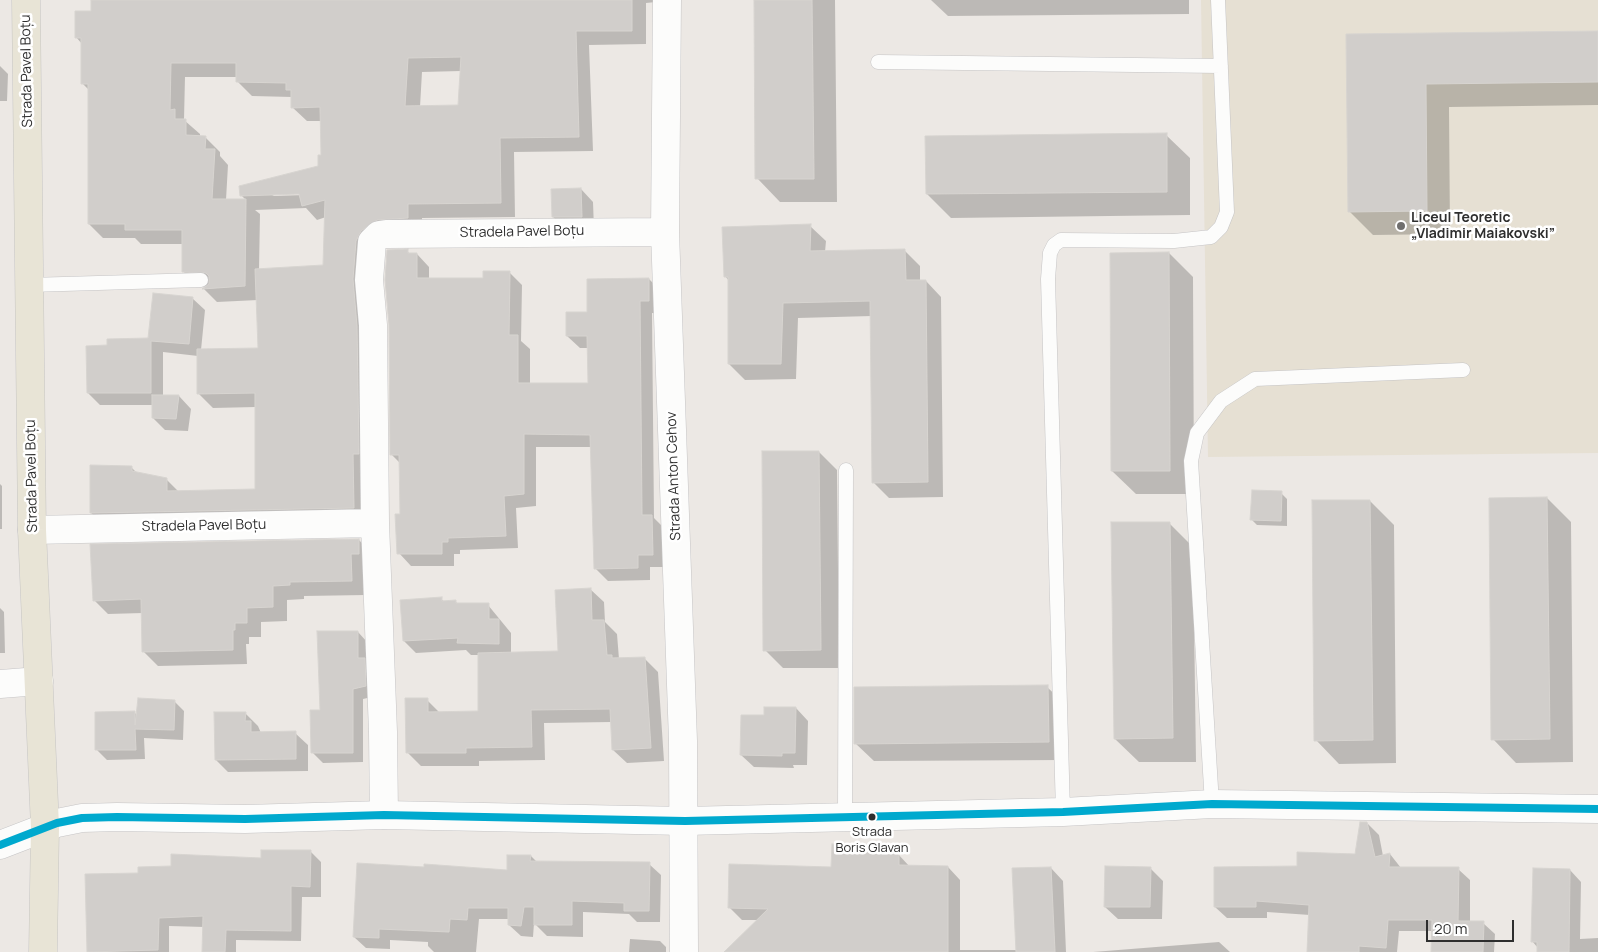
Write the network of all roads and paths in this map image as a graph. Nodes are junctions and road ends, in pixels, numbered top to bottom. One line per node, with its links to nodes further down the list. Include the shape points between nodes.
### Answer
1 (26, 0): 8 (main road, Strada Pavel Boțu)
2 (667, 0): 6 (street, Strada Anton Cehov)
3 (1218, 0): 5 (lane)
4 (878, 62): 5 (lane)
5 (1220, 66): 17 (lane, via 1227,212 1221,227 1211,237 1174,241 1061,240 1050,254 1048,279)
6 (665, 232): 11 (street, Stradela Pavel Boțu, via 598,231 375,240 369,280 373,325); 20 (street, Strada Anton Cehov)
7 (200, 280): 8 (lane)
8 (29, 285): 12 (main road, Strada Pavel Boțu)
9 (1463, 370): 15 (lane, via 1255,379 1221,401 1196,433 1191,461)
10 (846, 470): 19 (lane)
11 (375, 524): 12 (street, Stradela Pavel Boțu); 18 (street, Stradela Pavel Boțu)
12 (32, 530): 13 (main road, Strada Pavel Boțu)
13 (39, 681): 14 (street); 21 (main road, Strada Pavel Boțu)
14 (0, 684)
15 (1212, 804): 16 (street); 17 (street)
16 (1598, 809)
17 (1063, 812): 19 (street)
18 (384, 815): 20 (street); 21 (street, via 245,819 82,818)
19 (845, 816): 20 (street)
20 (685, 821): 24 (street, Strada Anton Cehov)
21 (45, 827): 22 (street); 23 (main road, Strada Pavel Boțu)
22 (0, 845)
23 (43, 952)
24 (684, 952)

